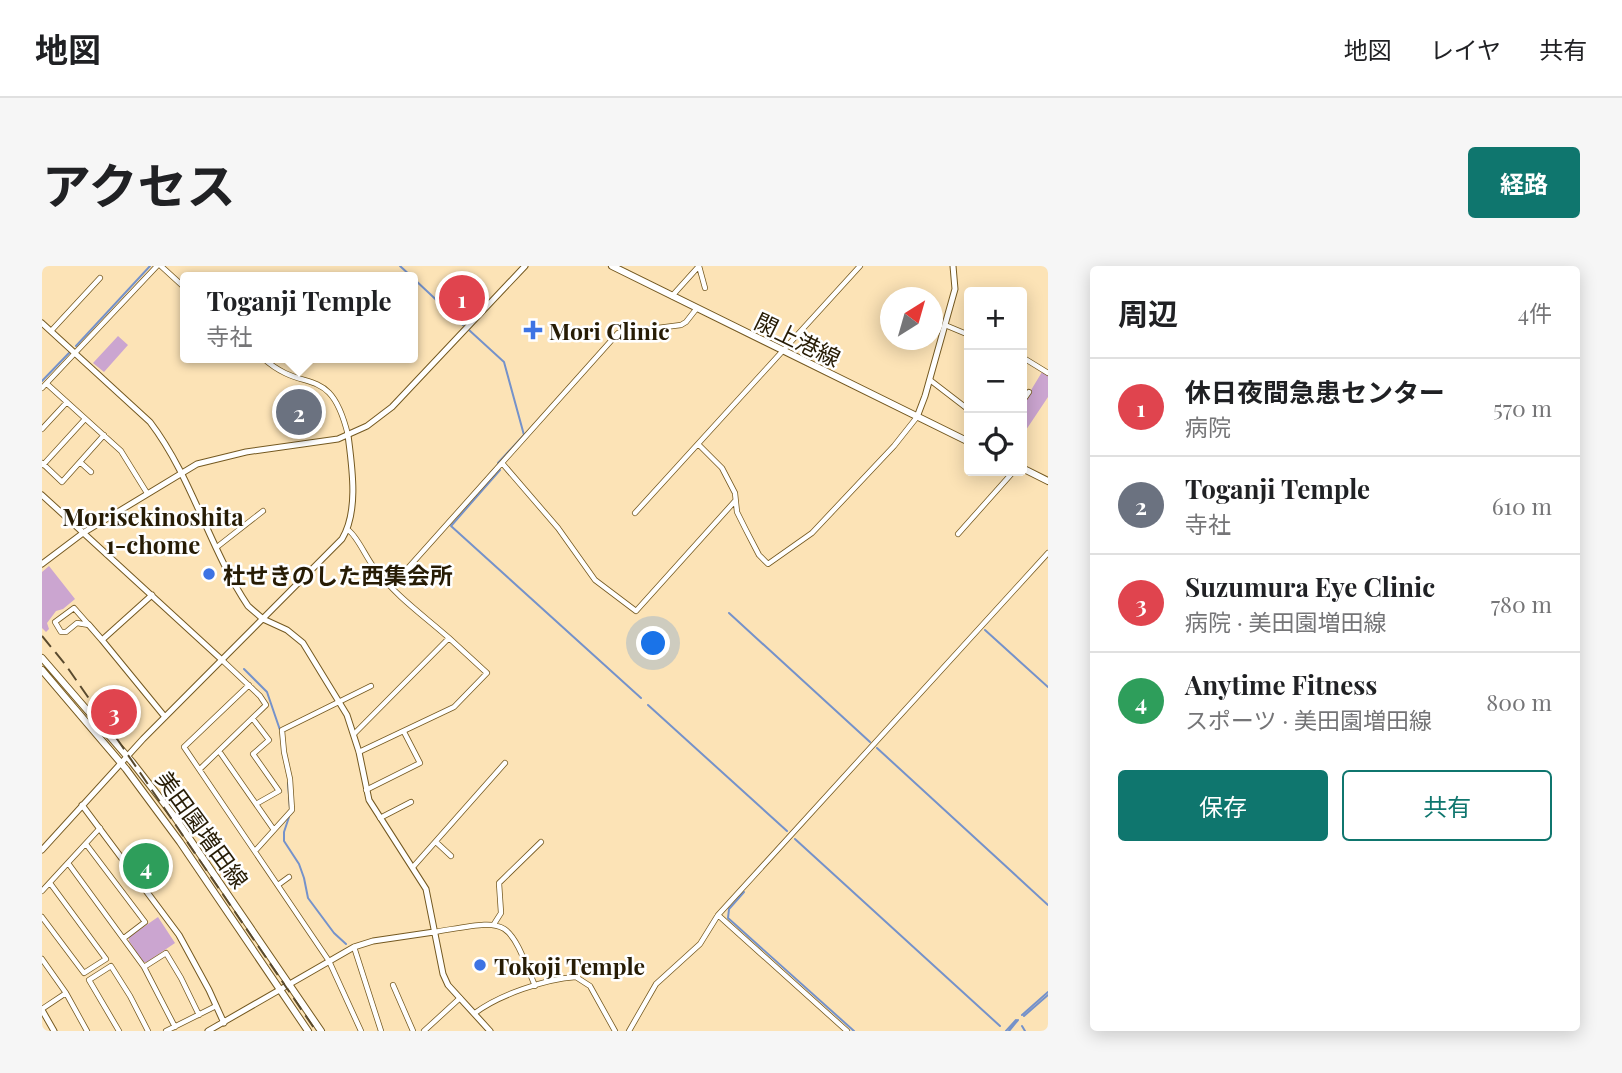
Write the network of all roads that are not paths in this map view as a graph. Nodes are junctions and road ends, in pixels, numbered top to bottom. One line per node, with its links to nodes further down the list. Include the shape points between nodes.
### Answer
1 (159, 266): 8 (street); 17 (street)
2 (525, 266): 32 (street, via 392,407)
3 (612, 266): 10 (main road, 閖上港線)
4 (699, 266): 9 (street); 10 (street)
5 (860, 266): 16 (street)
6 (954, 267): 13 (street, via 956,289)
7 (100, 278): 14 (street)
8 (180, 284)
9 (705, 288)
10 (672, 296): 11 (main road, 閖上港線)
11 (697, 308): 16 (main road, 閖上港線); 36 (street, via 681,325 618,333)
12 (42, 323): 14 (street)
13 (946, 325): 15 (street); 21 (street)
14 (51, 331): 17 (street)
15 (964, 333)
16 (783, 351): 28 (main road, 閖上港線); 34 (street)
17 (76, 353): 22 (street); 40 (street, via 150,422)
18 (1027, 360): 20 (street)
19 (268, 363): 32 (street, via 331,394)
20 (1048, 373)
21 (930, 380): 27 (street); 28 (street)
22 (47, 384): 23 (street); 26 (street)
23 (42, 388)
24 (1029, 392): 25 (street)
25 (1027, 395)
26 (67, 402): 29 (street); 30 (street)
27 (964, 406)
28 (917, 417): 33 (main road, 閖上港線); 45 (street, via 812,533 768,564 737,512)
29 (85, 419): 31 (street); 37 (street)
30 (42, 429)
31 (104, 435): 35 (street); 43 (street, via 121,451)
32 (348, 435): 40 (street, via 246,452); 48 (street)
33 (964, 440)
34 (698, 444): 45 (street, via 722,468); 47 (street)
35 (80, 462): 37 (street, via 62,482); 39 (street)
36 (502, 463): 45 (street, via 595,580 636,611); 54 (street)
37 (43, 464)
38 (1027, 470): 42 (main road)
39 (91, 472)
40 (180, 473): 43 (street); 51 (street)
41 (1010, 476): 50 (street)
42 (1048, 481)
43 (147, 493): 49 (street)
44 (42, 495): 49 (street)
45 (736, 500)
46 (263, 511): 51 (street)
47 (635, 513)
48 (348, 530): 54 (street); 57 (street)
49 (83, 533): 53 (street); 55 (street)
50 (958, 534)
51 (217, 547): 57 (street, via 242,598)
52 (1048, 553): 97 (street)
53 (42, 564)
54 (391, 587): 60 (street)
55 (152, 595): 61 (street); 63 (street)
56 (71, 609): 58 (street); 58 (street, via 55,624 64,633); 59 (street)
57 (263, 619): 63 (street); 67 (street, via 303,643)
58 (79, 622): 59 (street)
59 (89, 625): 61 (street)
60 (449, 638): 70 (street, via 487,673 454,707); 71 (street)
61 (102, 640): 68 (street)
62 (42, 658): 74 (main road, 美田園増田線)
63 (222, 660): 65 (street); 68 (street)
64 (42, 670): 75 (main road, 美田園増田線)
65 (249, 685): 69 (street, via 266,705); 77 (street, via 184,747)
66 (371, 686): 67 (street)
67 (340, 702): 71 (street); 84 (street, via 282,730 292,810)
68 (165, 717): 74 (street)
69 (253, 719): 72 (street); 80 (street, via 269,740 253,754 279,791)
70 (404, 732): 73 (street); 78 (street, via 420,763)
71 (354, 734): 73 (street)
72 (219, 751): 77 (street); 80 (street)
73 (359, 752): 78 (street)
74 (127, 756): 75 (street); 106 (main road, 美田園増田線)
75 (121, 763): 81 (street); 109 (main road, 美田園増田線)
76 (505, 763): 85 (street)
77 (200, 769): 89 (street)
78 (366, 790): 82 (street)
79 (411, 802): 82 (street)
80 (256, 804): 84 (street)
81 (82, 805): 83 (street); 88 (street)
82 (379, 818): 92 (street)
83 (100, 828): 87 (street); 112 (street, via 179,936)
84 (274, 830): 89 (street)
85 (436, 842): 90 (street); 92 (street)
86 (541, 842): 99 (street, via 499,883 501,913)
87 (86, 844): 91 (street); 101 (street, via 145,922)
88 (42, 850)
89 (255, 851): 95 (street)
90 (451, 856)
91 (68, 863): 94 (street); 101 (street)
92 (414, 867): 100 (street, via 426,889)
93 (289, 877): 95 (street)
94 (50, 883): 96 (street); 98 (street, via 106,959 84,973)
95 (278, 885): 104 (street)
96 (42, 891)
97 (718, 915): 132 (street, via 700,944 656,984); 133 (street)
98 (42, 917)
99 (494, 924): 100 (street); 108 (street, via 517,941)
100 (434, 932): 102 (street); 111 (street, via 443,974)
101 (124, 938): 105 (street)
102 (354, 947): 104 (street); 127 (street)
103 (42, 959): 110 (street)
104 (329, 961): 106 (street); 126 (street)
105 (144, 967): 115 (street, via 166,953); 117 (street)
106 (290, 984): 109 (street); 125 (main road, 美田園増田線)
107 (393, 985): 128 (street)
108 (535, 986): 114 (street, via 490,1001); 131 (street, via 572,976 582,979)
109 (280, 990): 116 (street); 124 (main road, 美田園増田線)
110 (66, 993): 113 (street); 119 (street)
111 (460, 998): 114 (street); 129 (street)
112 (216, 1006): 115 (street); 116 (street)
113 (42, 1010): 118 (street)
114 (475, 1013): 130 (street)
115 (199, 1016): 117 (street)
116 (225, 1026): 123 (street)
117 (175, 1027): 122 (street)
118 (54, 1031)
119 (86, 1031)
120 (119, 1031): 121 (street, via 89,980 111,966)
121 (148, 1031)
122 (166, 1031)
123 (208, 1031)
124 (308, 1031)
125 (321, 1031)
126 (361, 1031)
127 (381, 1031)
128 (413, 1031)
129 (424, 1031)
130 (491, 1031)
131 (615, 1031)
132 (629, 1031)
133 (847, 1031)

